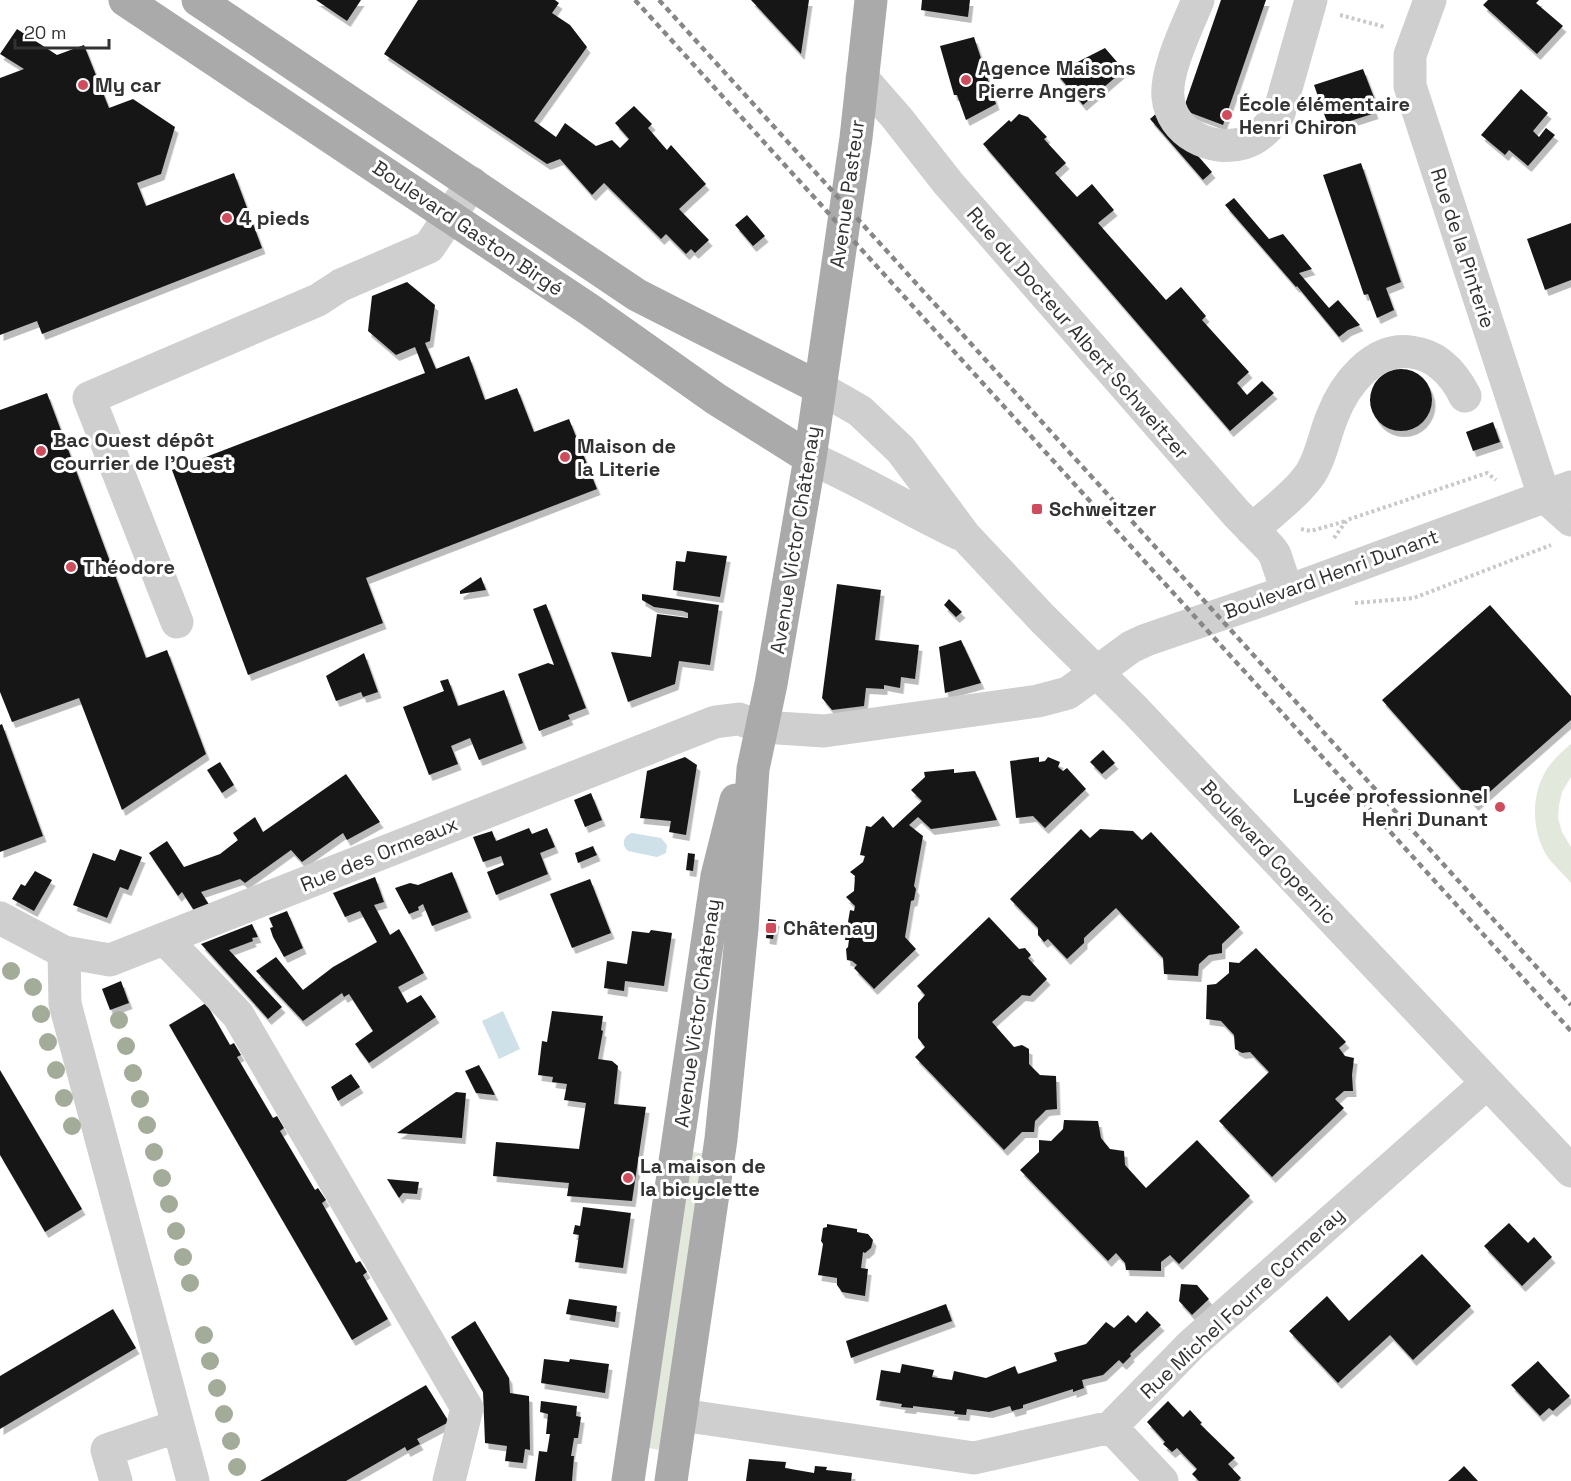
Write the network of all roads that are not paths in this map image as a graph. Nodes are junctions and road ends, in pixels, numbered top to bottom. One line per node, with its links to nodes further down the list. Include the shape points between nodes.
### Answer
1 (125, 0): 9 (main road, Boulevard Gaston Birgé)
2 (198, 0): 8 (main road, Boulevard Gaston Birgé)
3 (871, 0): 7 (main road, Avenue Pasteur)
4 (1198, 0): 6 (street, via 1169,78 1168,100 1171,111 1189,134 1208,143 1230,146 1259,136 1279,113)
5 (1430, 0): 13 (street, Rue de la Pinterie, via 1410,55 1410,86)
6 (1321, 6)
7 (862, 78): 10 (main road, Avenue Pasteur); 14 (street, Rue du Docteur Albert Schweitzer, via 948,183)
8 (472, 183): 9 (street); 10 (main road, Boulevard Gaston Birgé, via 637,295)
9 (450, 216): 12 (main road, Boulevard Gaston Birgé, via 716,399); 18 (street, via 429,247 341,285 318,300 89,399)
10 (820, 388): 12 (main road, Avenue Victor Châtenay); 16 (street, Boulevard Copernic, via 860,411 901,450)
11 (1465, 396): 14 (street, via 1446,369 1430,357 1392,352 1368,363 1340,400 1311,472)
12 (810, 458): 16 (street, Boulevard Copernic); 20 (main road, Avenue Victor Châtenay)
13 (1557, 491): 15 (street); 17 (street, Boulevard Henri Dunant)
14 (1251, 530): 17 (street, Rue du Docteur Albert Schweitzer, via 1275,555)
15 (1566, 530)
16 (964, 536): 19 (street, Boulevard Copernic)
17 (1282, 593): 19 (street, Boulevard Henri Dunant, via 1146,640)
18 (177, 622)
19 (1098, 672): 20 (street, Rue des Ormeaux, via 1068,693 1038,701 824,731); 24 (street, Boulevard Copernic)
20 (762, 727): 22 (street, Rue des Ormeaux, via 739,719 715,722); 26 (main road, Avenue Victor Châtenay, via 753,769 723,1130); 33 (main road, Avenue Victor Châtenay, via 744,768 717,876)
21 (0, 918): 23 (street, Rue des Ormeaux)
22 (165, 939): 23 (street, Rue des Ormeaux, via 110,960); 32 (street, via 238,1015 467,1408)
23 (64, 952): 27 (street, via 65,1004)
24 (1487, 1083): 25 (street, Boulevard Copernic); 28 (street, Rue Michel Fourre Cormeray, via 1191,1345)
25 (1571, 1171)
26 (681, 1415): 29 (street); 34 (main road, Avenue Victor Châtenay)
27 (178, 1426): 30 (street, via 107,1450); 31 (street)
28 (1111, 1427): 29 (street); 35 (street)
29 (974, 1469)
30 (116, 1481)
31 (193, 1481)
32 (449, 1481)
33 (628, 1481)
34 (671, 1481)
35 (1162, 1481)

